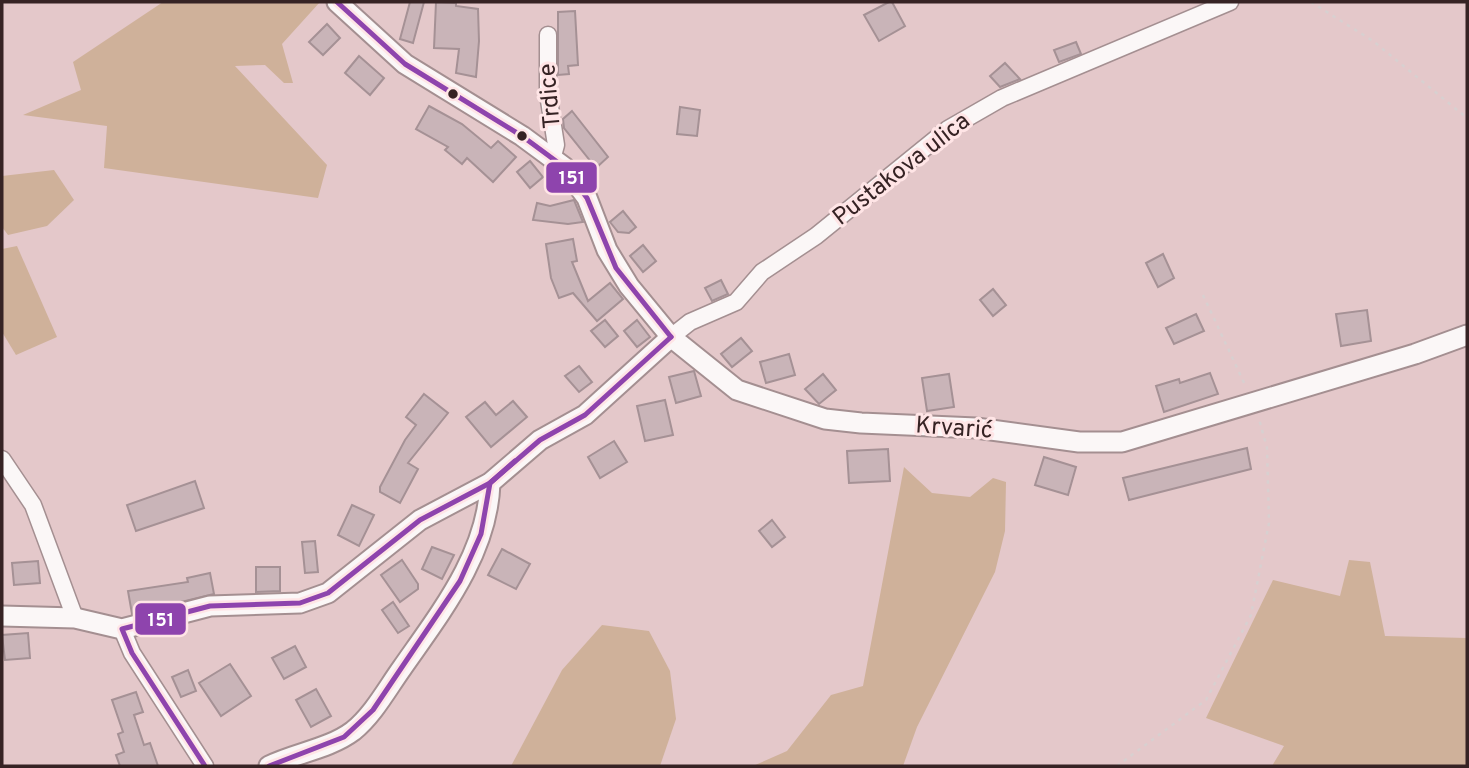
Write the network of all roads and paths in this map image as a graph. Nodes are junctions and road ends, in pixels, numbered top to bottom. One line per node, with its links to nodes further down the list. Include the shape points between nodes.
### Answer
1 (337, 2): 6 (street, Trdice, via 405,64)
2 (1230, 2): 9 (street, Pustakova ulica, via 1002,98 968,117 816,236 762,272 736,302 690,322)
3 (1311, 2): 5 (path, via 1373,41)
4 (548, 35): 6 (street, Trdice)
5 (1467, 118)
6 (553, 156): 9 (street, Trdice, via 587,198 616,268)
7 (1203, 295): 10 (path)
8 (1467, 335): 10 (street, Krvarić)
9 (671, 337): 10 (street, Krvarić, via 737,390 825,419 861,424 976,428 1079,442 1122,442); 12 (street, via 586,415 540,440)
10 (1254, 403): 18 (path, via 1267,448 1269,523 1251,615 1206,700)
11 (2, 459): 14 (street, via 33,505)
12 (491, 483): 15 (street, via 420,520 314,600 210,606); 17 (street, via 490,510 455,591 377,704 345,736)
13 (2, 616): 14 (street)
14 (75, 618): 15 (street)
15 (122, 629): 16 (street, via 132,653)
16 (205, 766)
17 (269, 766)
18 (1117, 766)

